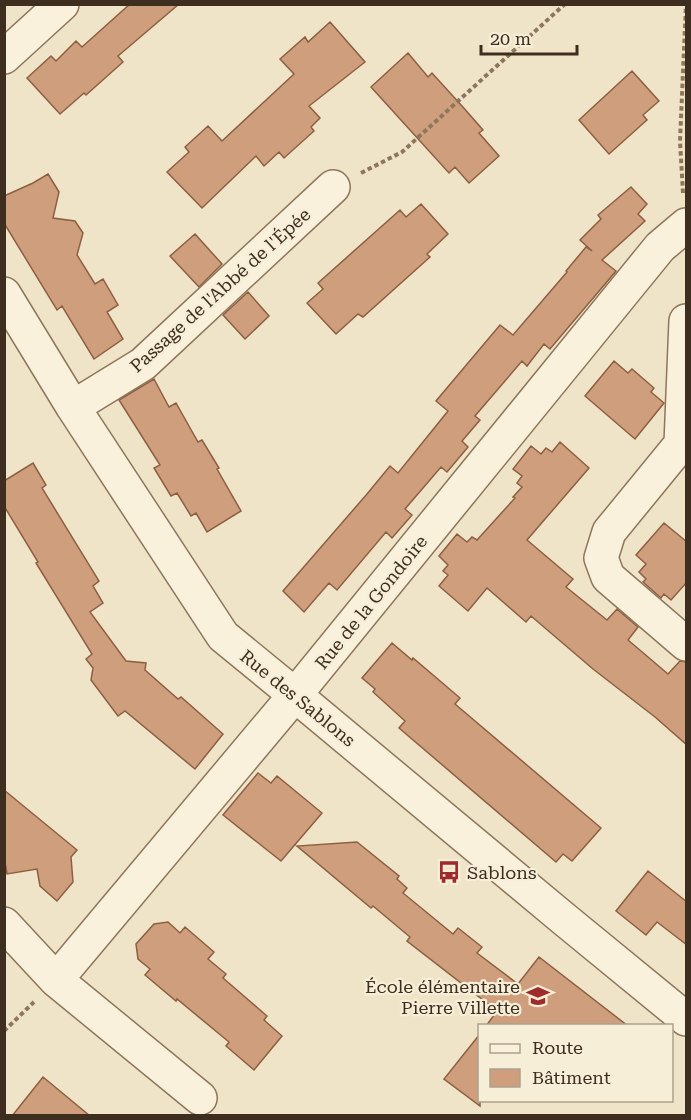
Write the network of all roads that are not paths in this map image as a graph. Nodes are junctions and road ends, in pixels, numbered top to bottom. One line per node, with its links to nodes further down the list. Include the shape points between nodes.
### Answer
1 (62, 4): 2 (street)
2 (4, 57)
3 (333, 188): 7 (street, Passage de l'Abbé de l'Épée, via 143,364)
4 (686, 228): 9 (street, Rue de la Gondoire, via 660,247)
5 (4, 294): 7 (street, Rue des Sablons)
6 (687, 321): 8 (street, via 681,444 609,532 601,558 608,577)
7 (74, 407): 9 (street, Rue des Sablons, via 223,636)
8 (687, 644)
9 (295, 695): 11 (street, Rue de la Gondoire); 12 (street, Rue des Sablons)
10 (4, 924): 11 (street)
11 (56, 980): 13 (street)
12 (687, 1019)
13 (200, 1098)

